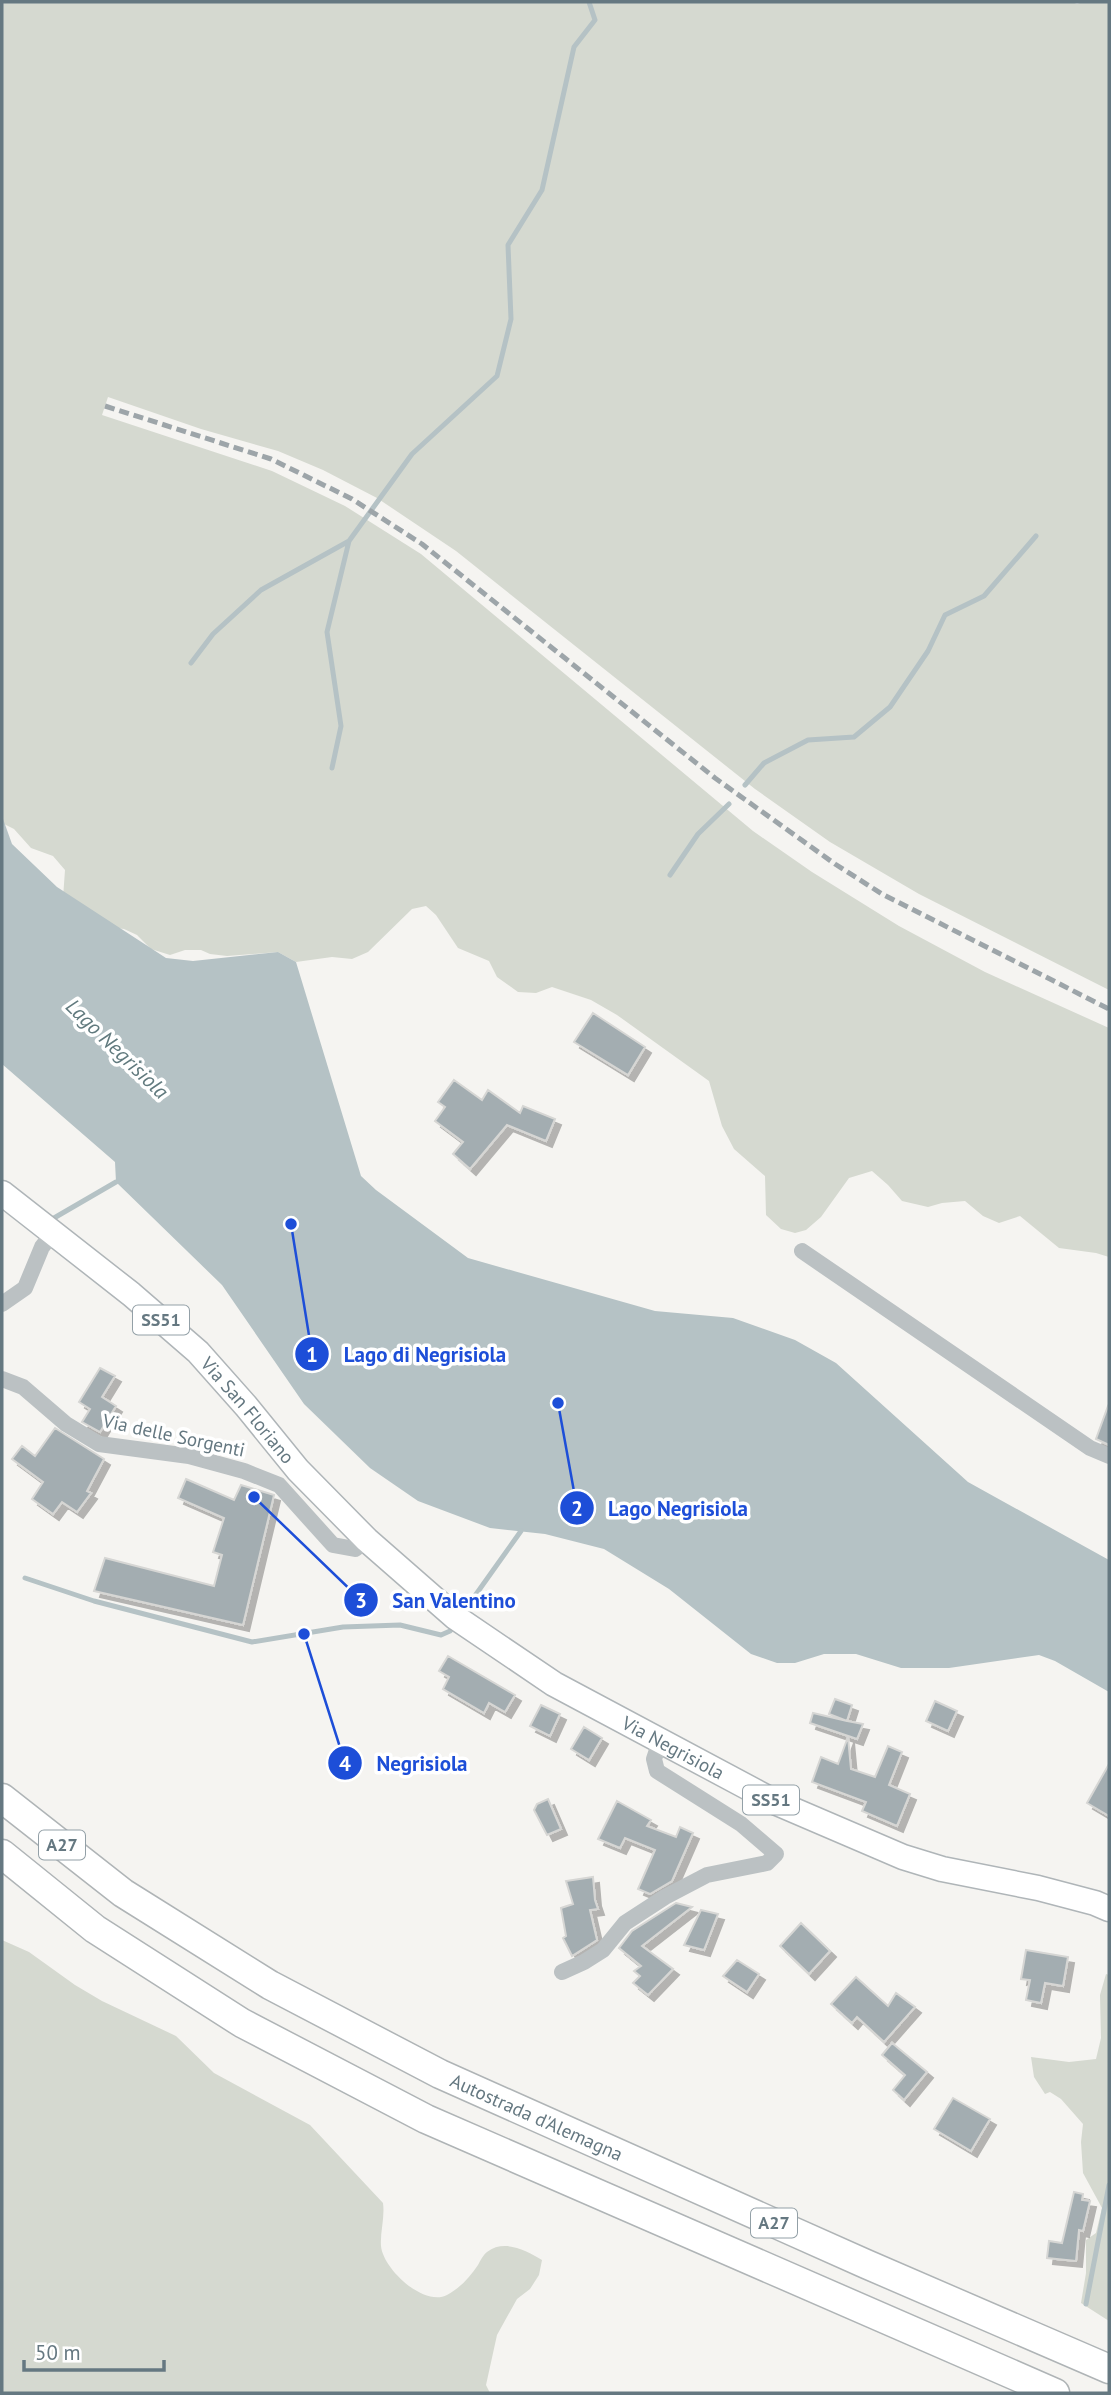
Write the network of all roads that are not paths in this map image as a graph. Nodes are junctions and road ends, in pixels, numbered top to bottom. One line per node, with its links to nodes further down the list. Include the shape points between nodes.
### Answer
1 (2, 1193): 2 (main road, Via San Floriano / SS51)
2 (52, 1234): 4 (street, via 25,1288); 7 (main road, Via San Floriano / SS51, via 198,1352)
3 (802, 1251): 6 (street, via 1090,1448)
4 (2, 1304)
5 (2, 1379): 8 (street, Via delle Sorgenti, via 23,1387 99,1444 189,1456 244,1471 279,1485 333,1545 355,1549)
6 (1109, 1456)
7 (298, 1470): 8 (main road, Via Negrisiola / SS51)
8 (368, 1540): 9 (main road, Via Negrisiola / SS51, via 458,1619 554,1684)
9 (660, 1741): 12 (main road, Via Negrisiola / SS51, via 778,1803 903,1857); 13 (street, via 654,1759 657,1772 741,1824 776,1854 767,1863 707,1875 665,1897 625,1923 603,1950)
10 (2, 1798): 14 (highway, Autostrada d'Alemagna / A27, via 123,1892 270,1985 440,2074)
11 (2, 1854): 15 (highway, A27, via 95,1930 242,2023 426,2119)
12 (1109, 1909)
13 (562, 1972)
14 (1109, 2369)
15 (1055, 2393)

